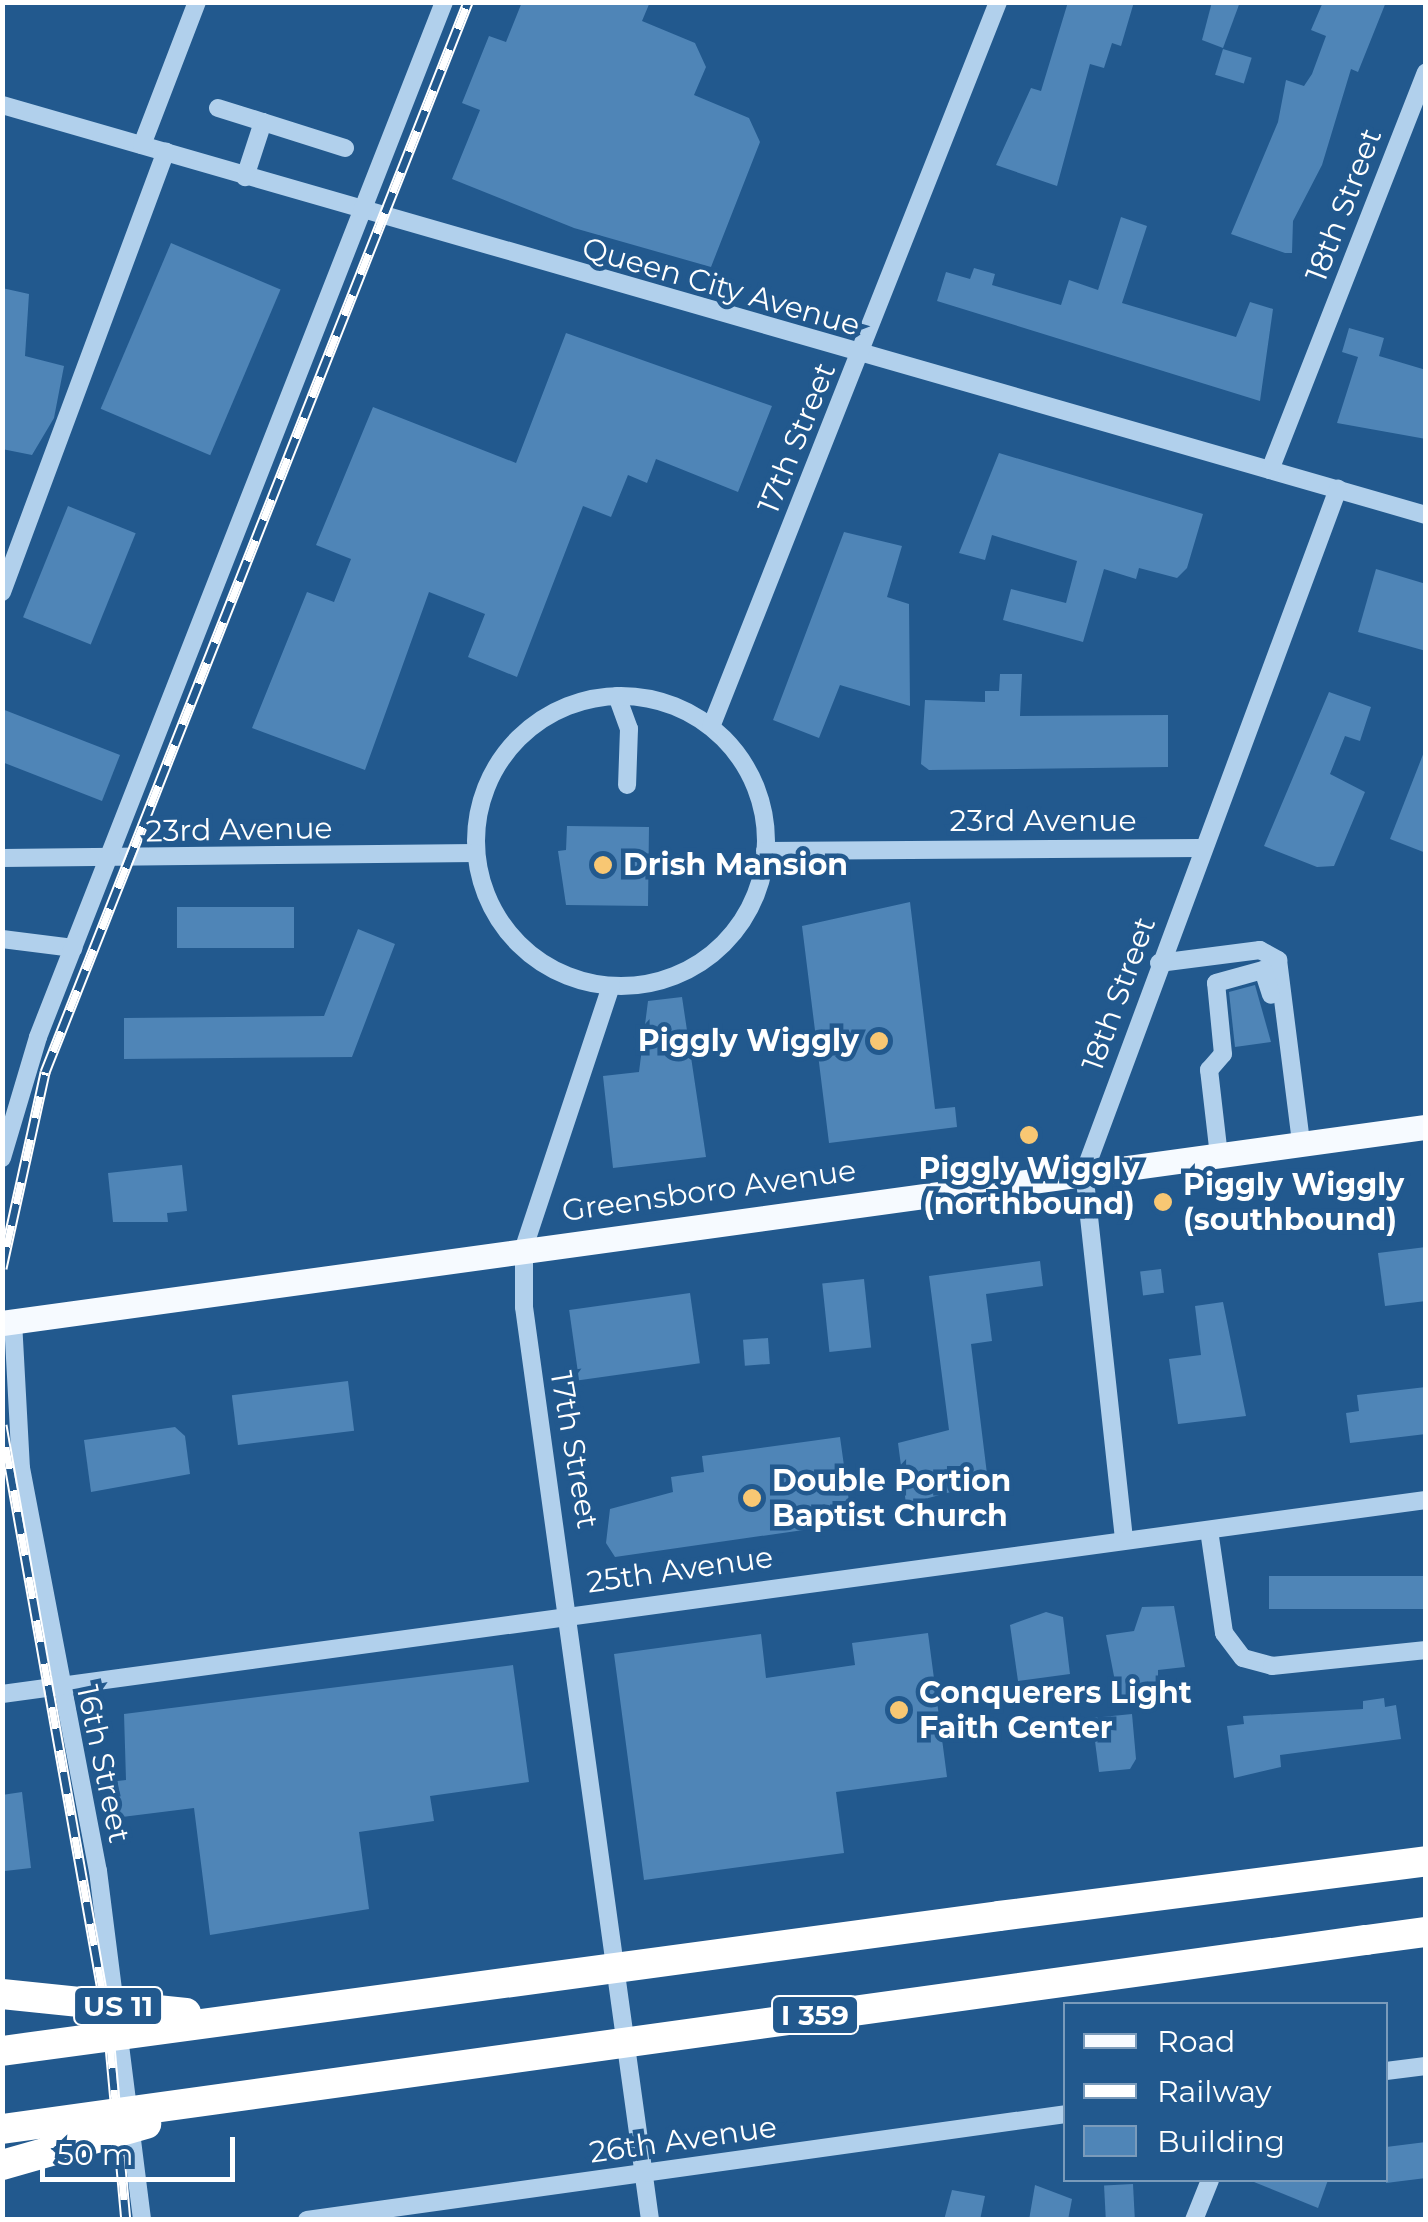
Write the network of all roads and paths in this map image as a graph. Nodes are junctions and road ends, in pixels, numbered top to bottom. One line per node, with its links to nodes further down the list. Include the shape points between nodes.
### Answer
1 (197, 2): 8 (street)
2 (444, 2): 12 (street)
3 (998, 2): 13 (street, 17th Street)
4 (1426, 72): 14 (street, 18th Street)
5 (2, 105): 8 (street, Queen City Avenue)
6 (218, 108): 7 (street)
7 (264, 122): 9 (street); 11 (street)
8 (142, 145): 10 (street, Queen City Avenue)
9 (345, 148)
10 (166, 152): 11 (street, Queen City Avenue); 17 (street)
11 (245, 177): 12 (street, Queen City Avenue)
12 (365, 214): 13 (street, Queen City Avenue); 25 (street)
13 (860, 355): 14 (street, Queen City Avenue); 19 (street, 17th Street)
14 (1270, 470): 15 (street, Queen City Avenue)
15 (1338, 489): 16 (street, Queen City Avenue); 21 (street, 18th Street)
16 (1426, 515)
17 (2, 592)
18 (617, 696): 19 (street, via 660,700); 20 (street, via 628,729); 23 (street, via 569,705 519,738 486,788)
19 (711, 726): 22 (street, via 751,776)
20 (628, 785)
21 (1200, 848): 22 (street, 23rd Avenue); 28 (street, 18th Street)
22 (765, 851): 29 (street, via 756,894 722,945 671,977)
23 (476, 853): 25 (street, 23rd Avenue); 29 (street, via 508,934 558,972)
24 (2, 858): 25 (street, 23rd Avenue)
25 (108, 860): 27 (street)
26 (2, 939): 27 (street)
27 (73, 948): 34 (street)
28 (1159, 963): 30 (street, via 1272,955); 35 (street, 18th Street)
29 (611, 986): 36 (street, 17th Street)
30 (1284, 1037): 32 (street); 33 (street, via 1263,970 1221,975 1223,1054 1209,1070)
31 (1426, 1127): 32 (main road, Greensboro Avenue)
32 (1301, 1143): 33 (main road, Greensboro Avenue)
33 (1219, 1156): 35 (main road, Greensboro Avenue)
34 (2, 1158)
35 (1084, 1173): 36 (main road, Greensboro Avenue); 40 (street, 18th Street)
36 (524, 1248): 37 (main road, Greensboro Avenue); 41 (street, 17th Street, via 540,1431)
37 (8, 1322): 43 (street, 16th Street, via 21,1468)
38 (1426, 1500): 39 (street, 25th Avenue)
39 (1209, 1530): 40 (street, 25th Avenue); 42 (street, via 1224,1633 1242,1658 1272,1666)
40 (1124, 1540): 41 (street, 25th Avenue)
41 (572, 1612): 43 (street, 25th Avenue); 56 (street, 17th Street)
42 (1426, 1650)
43 (58, 1683): 44 (street, 25th Avenue); 58 (street, 16th Street, via 98,1871)
44 (2, 1694)
45 (1426, 1861): 48 (highway, I 359, bridge)
46 (1426, 1932): 52 (highway, I 359, bridge)
47 (2, 1994): 48 (highway, US 11, bridge)
48 (233, 2018): 49 (highway, I 359, bridge)
49 (2, 2050)
50 (1426, 2066): 51 (street)
51 (1388, 2071)
52 (264, 2090): 54 (highway, I 359, bridge); 55 (highway, bridge)
53 (1063, 2114): 56 (street, 26th Avenue)
54 (2, 2130)
55 (2, 2165)
56 (646, 2172): 59 (street, 26th Avenue); 60 (street)
57 (1209, 2182): 61 (street)
58 (142, 2220)
59 (307, 2220)
60 (650, 2220)
61 (1194, 2220)

